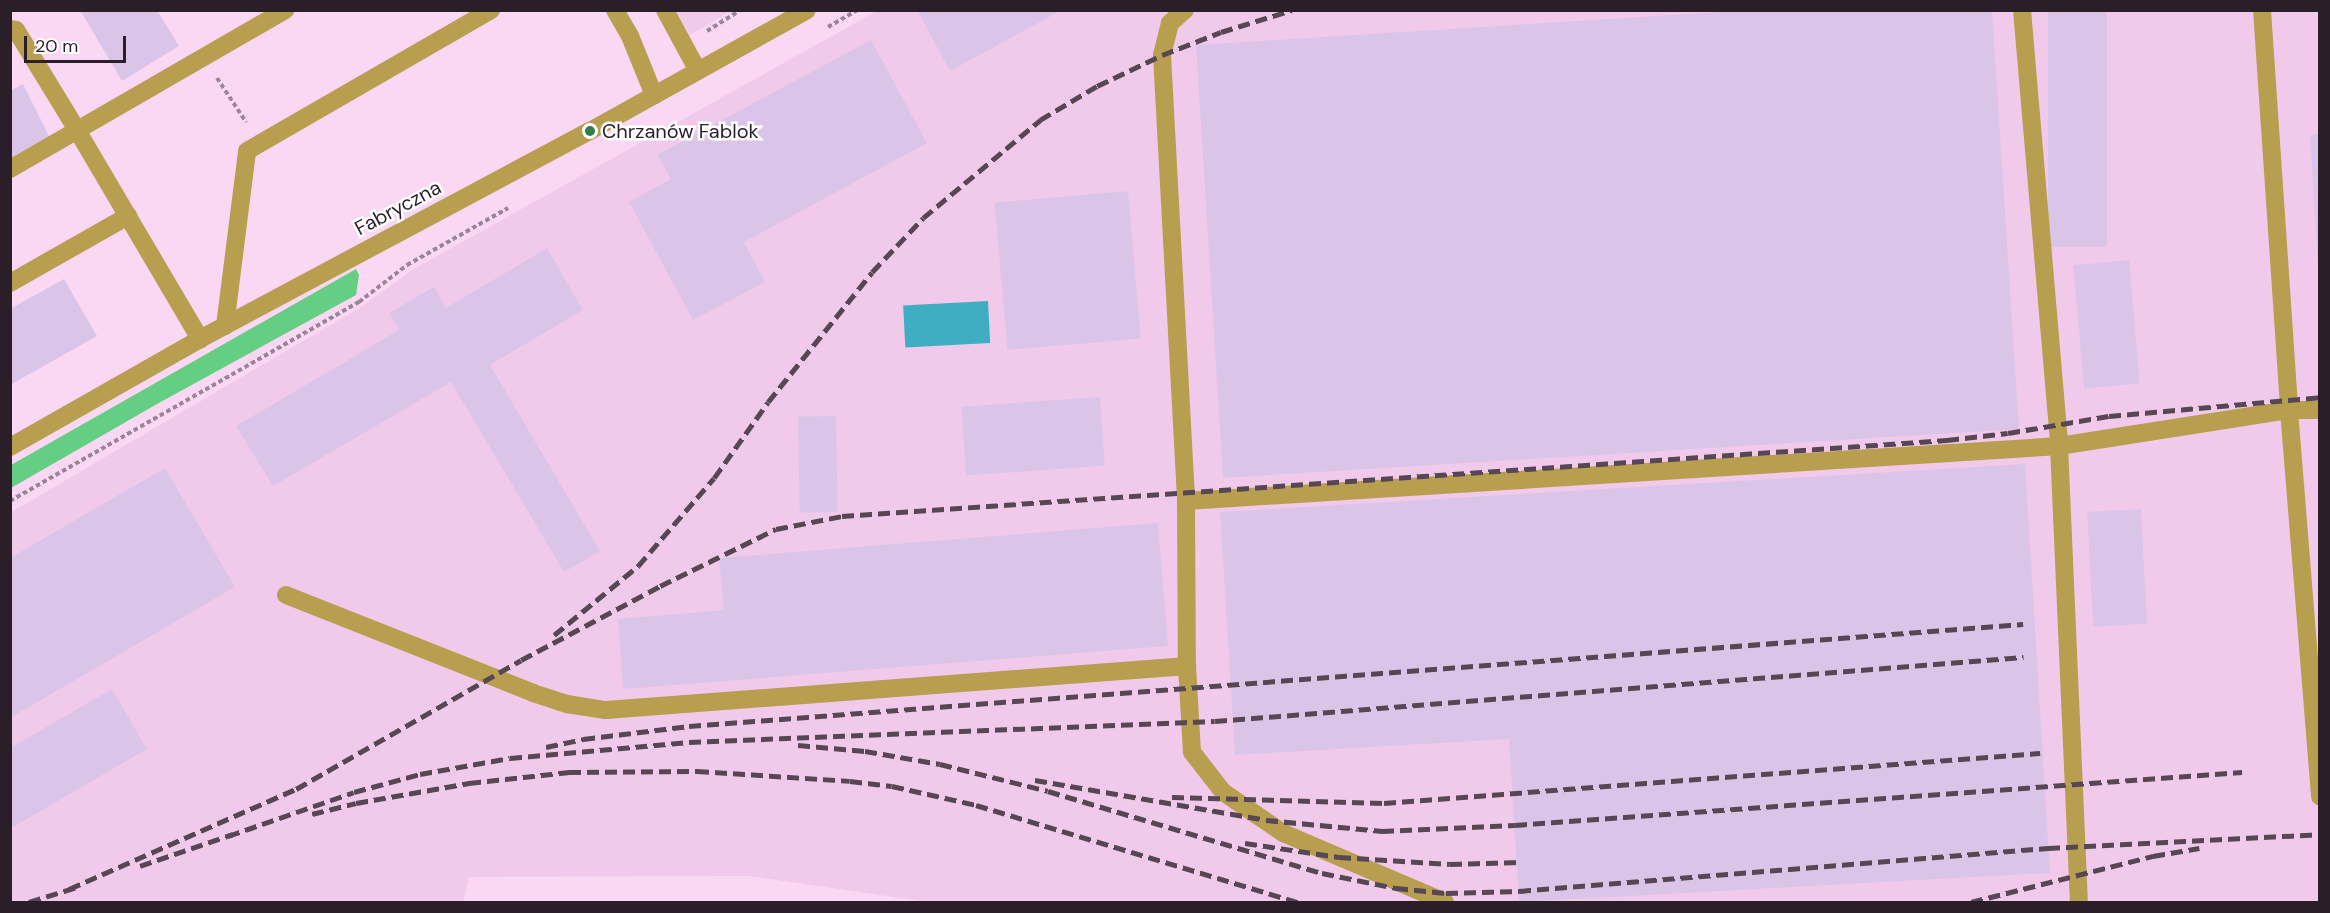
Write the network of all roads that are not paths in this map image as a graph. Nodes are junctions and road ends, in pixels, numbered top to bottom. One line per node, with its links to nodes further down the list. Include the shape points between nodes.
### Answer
1 (285, 10): 12 (street)
2 (491, 10): 16 (street, via 247,151)
3 (615, 10): 11 (street)
4 (665, 10): 10 (street)
5 (807, 10): 10 (street, Fabryczna)
6 (1185, 10): 22 (street, via 1170,23 1162,55)
7 (2022, 10): 20 (street)
8 (2262, 10): 18 (street)
9 (10, 28): 12 (street, via 16,30)
10 (698, 71): 11 (street, Fabryczna)
11 (654, 95): 16 (street, Fabryczna)
12 (77, 130): 13 (street); 14 (street)
13 (10, 169)
14 (128, 216): 15 (street); 17 (street)
15 (10, 283)
16 (225, 326): 17 (street, Fabryczna)
17 (200, 339): 21 (street, Fabryczna)
18 (2289, 410): 19 (street); 20 (street); 25 (street)
19 (2319, 410)
20 (2059, 446): 22 (street); 27 (street)
21 (10, 447)
22 (1186, 501): 24 (street)
23 (286, 595): 24 (street, via 533,693 567,704 606,710)
24 (1187, 666): 26 (street, via 1192,752 1223,792 1283,833)
25 (2319, 797)
26 (1444, 903)
27 (2079, 903)

